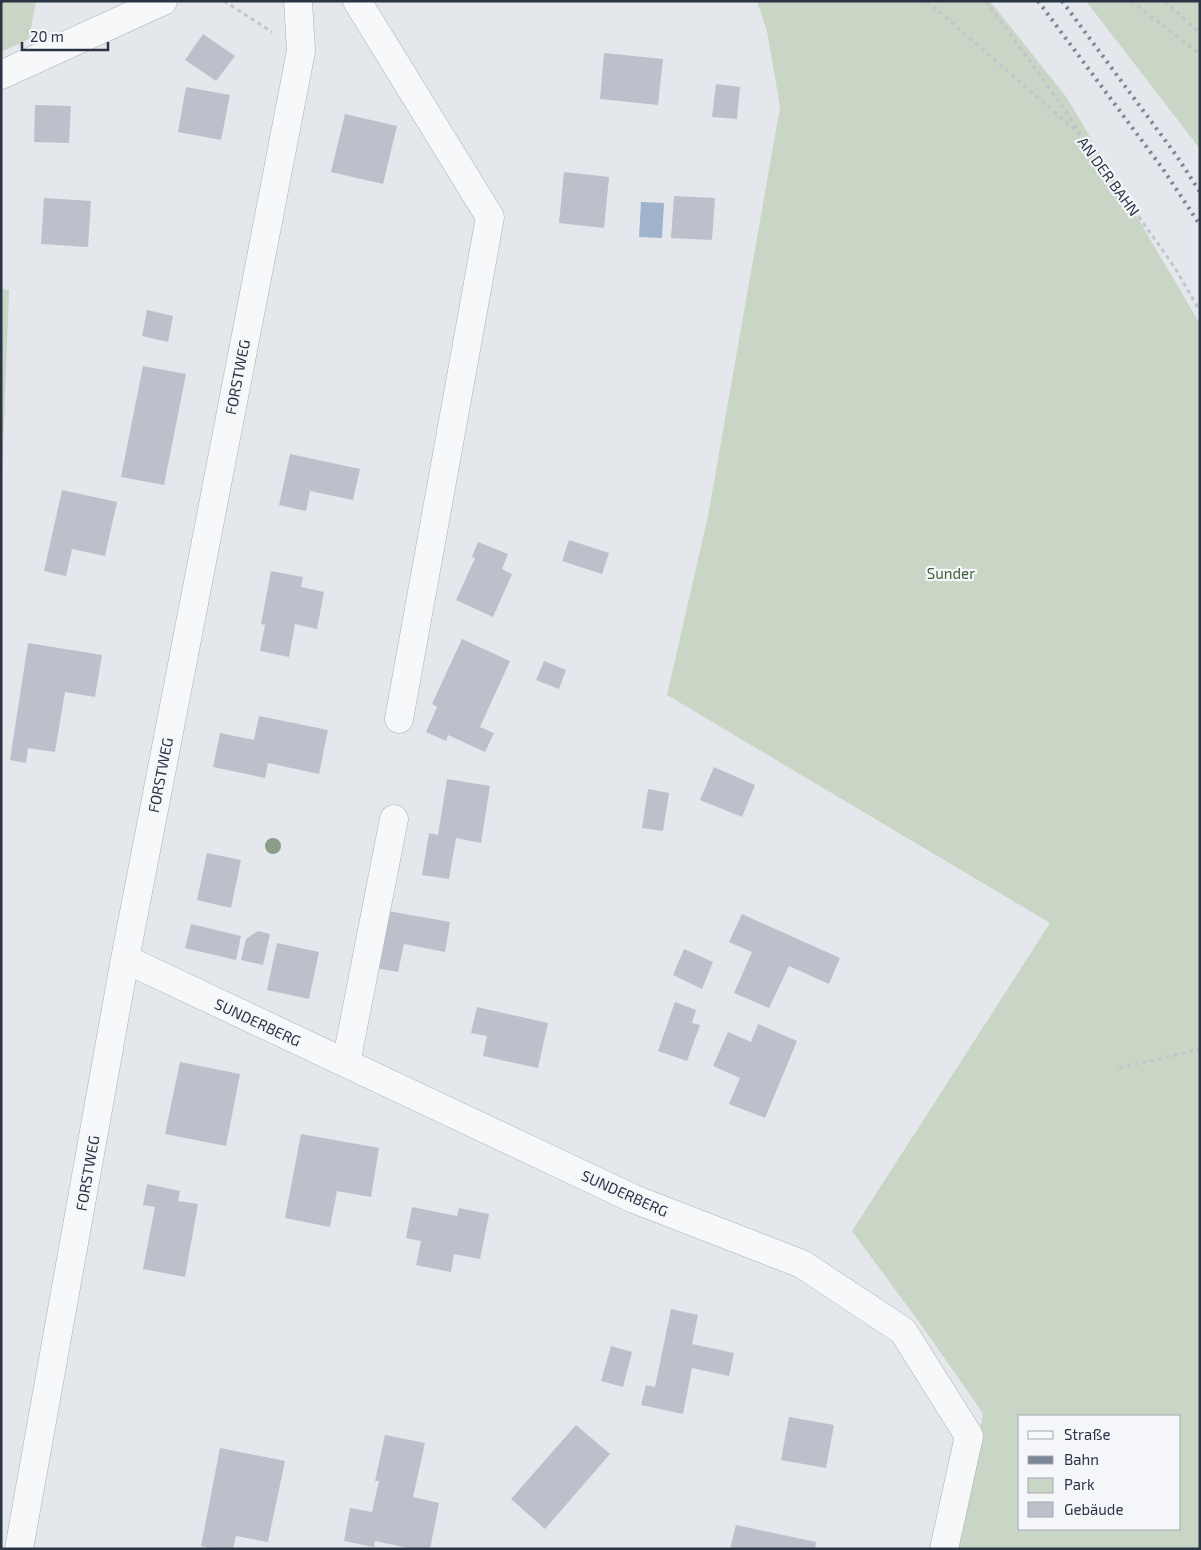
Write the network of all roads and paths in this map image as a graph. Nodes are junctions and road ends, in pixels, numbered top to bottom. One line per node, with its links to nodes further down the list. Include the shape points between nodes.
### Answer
1 (164, 1): 12 (street)
2 (224, 1): 10 (path)
3 (298, 1): 10 (street, FORSTWEG)
4 (358, 1): 15 (street, via 490,217)
5 (927, 1): 13 (path, AN DER BAHN)
6 (986, 1): 13 (path)
7 (1131, 1): 11 (path)
8 (1165, 1): 9 (path)
9 (1200, 33)
10 (300, 51): 17 (street, FORSTWEG)
11 (1200, 54)
12 (1, 75)
13 (1082, 136): 14 (path, AN DER BAHN, via 1175,268)
14 (1200, 311)
15 (399, 719)
16 (394, 819): 19 (street)
17 (125, 959): 19 (street, SUNDERBERG); 21 (street, FORSTWEG)
18 (1200, 1049): 20 (path)
19 (346, 1063): 22 (street, SUNDERBERG, via 634,1199 802,1264 903,1331 969,1436)
20 (1120, 1068)
21 (19, 1549)
22 (944, 1549)

